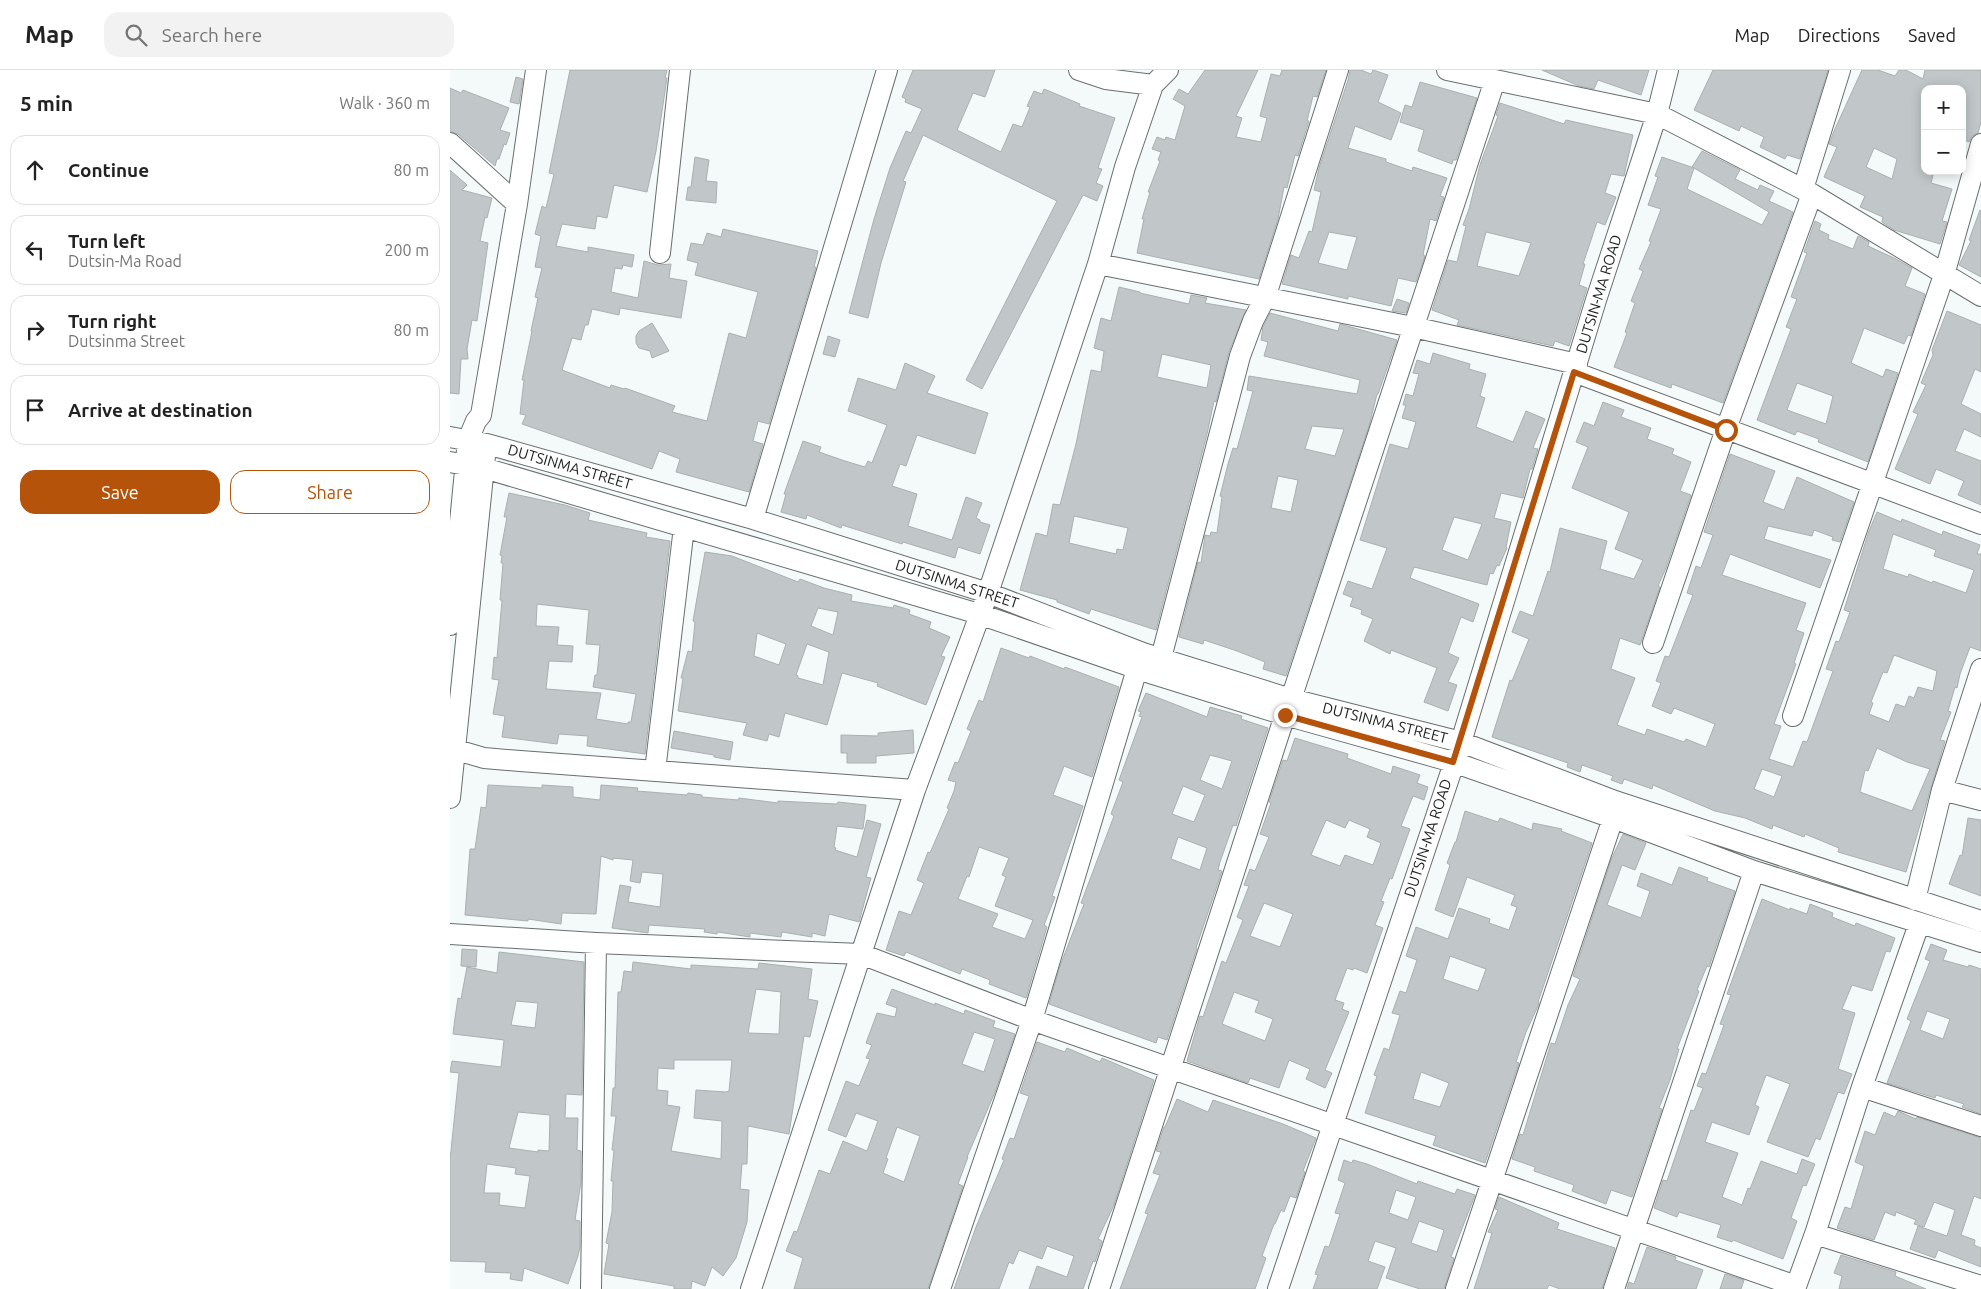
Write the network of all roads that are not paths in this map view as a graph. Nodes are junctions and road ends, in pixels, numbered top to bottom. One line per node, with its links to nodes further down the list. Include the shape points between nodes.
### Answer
1 (536, 70): 17 (street)
2 (680, 70): 18 (street)
3 (887, 70): 30 (street)
4 (1079, 70): 11 (street, via 1106,79)
5 (1168, 70): 11 (street)
6 (1338, 70): 22 (street)
7 (1447, 70): 10 (street)
8 (1668, 70): 12 (street, DUTSIN-MA ROAD)
9 (1840, 70): 16 (street)
10 (1495, 80): 12 (street); 23 (street)
11 (1154, 85): 19 (street, via 1124,167)
12 (1657, 114): 16 (street); 24 (street, DUTSIN-MA ROAD)
13 (450, 143): 17 (street)
14 (1981, 144): 15 (street)
15 (1975, 191): 20 (street)
16 (1807, 192): 20 (street); 25 (street)
17 (517, 204): 26 (street, via 481,416)
18 (660, 253)
19 (1098, 264): 22 (street); 34 (street)
20 (1944, 274): 21 (street); 28 (street)
21 (1981, 296)
22 (1265, 298): 23 (street); 38 (street, via 1240,356)
23 (1413, 328): 24 (street); 41 (street)
24 (1576, 368): 25 (street); 43 (street, DUTSIN-MA ROAD)
25 (1726, 430): 28 (street); 37 (street)
26 (468, 440): 27 (street); 30 (street, DUTSINMA STREET)
27 (466, 465): 29 (street); 32 (street, DUTSINMA STREET); 44 (street)
28 (1872, 483): 31 (street); 42 (street)
29 (456, 499): 33 (street)
30 (753, 519): 34 (street, DUTSINMA STREET)
31 (1981, 524)
32 (684, 527): 35 (street, DUTSINMA STREET); 46 (street)
33 (453, 568): 36 (street)
34 (988, 593): 35 (street); 38 (street, DUTSINMA STREET)
35 (979, 614): 39 (street, DUTSINMA STREET); 47 (street)
36 (450, 625)
37 (1653, 643)
38 (1161, 658): 41 (street, DUTSINMA STREET)
39 (1136, 669): 41 (street, DUTSINMA STREET); 60 (street)
40 (1981, 669): 48 (street)
41 (1288, 707): 43 (street, DUTSINMA STREET); 45 (street, DUTSINMA STREET); 61 (street)
42 (1794, 716)
43 (1460, 742): 45 (street, DUTSIN-MA ROAD); 53 (street, DUTSINMA STREET, via 1615,801)
44 (453, 749): 46 (street, via 484,758); 49 (street)
45 (1453, 762): 51 (street, DUTSINMA STREET); 63 (street, DUTSIN-MA ROAD)
46 (655, 771): 47 (street)
47 (915, 790): 59 (street)
48 (1942, 790): 50 (street); 53 (street)
49 (450, 798)
50 (1981, 800)
51 (1613, 818): 52 (street, DUTSINMA STREET); 65 (street)
52 (1754, 871): 55 (street, DUTSINMA STREET); 66 (street)
53 (1915, 900): 54 (street, DUTSINMA STREET)
54 (1981, 921)
55 (1919, 924): 57 (street, DUTSINMA STREET); 62 (street)
56 (450, 934): 58 (street)
57 (1981, 942)
58 (596, 943): 59 (street); 70 (street)
59 (861, 954): 60 (street); 71 (street)
60 (1032, 1020): 61 (street); 72 (street)
61 (1171, 1069): 63 (street); 73 (street)
62 (1862, 1088): 64 (street); 67 (street)
63 (1332, 1126): 65 (street); 74 (street, DUTSIN-MA ROAD)
64 (1981, 1126)
65 (1492, 1181): 66 (street); 75 (street)
66 (1634, 1231): 69 (street); 76 (street)
67 (1815, 1234): 68 (street); 69 (street)
68 (1981, 1286)
69 (1795, 1288)
70 (591, 1289)
71 (751, 1289)
72 (940, 1289)
73 (1099, 1289)
74 (1278, 1289)
75 (1456, 1289)
76 (1614, 1289)

